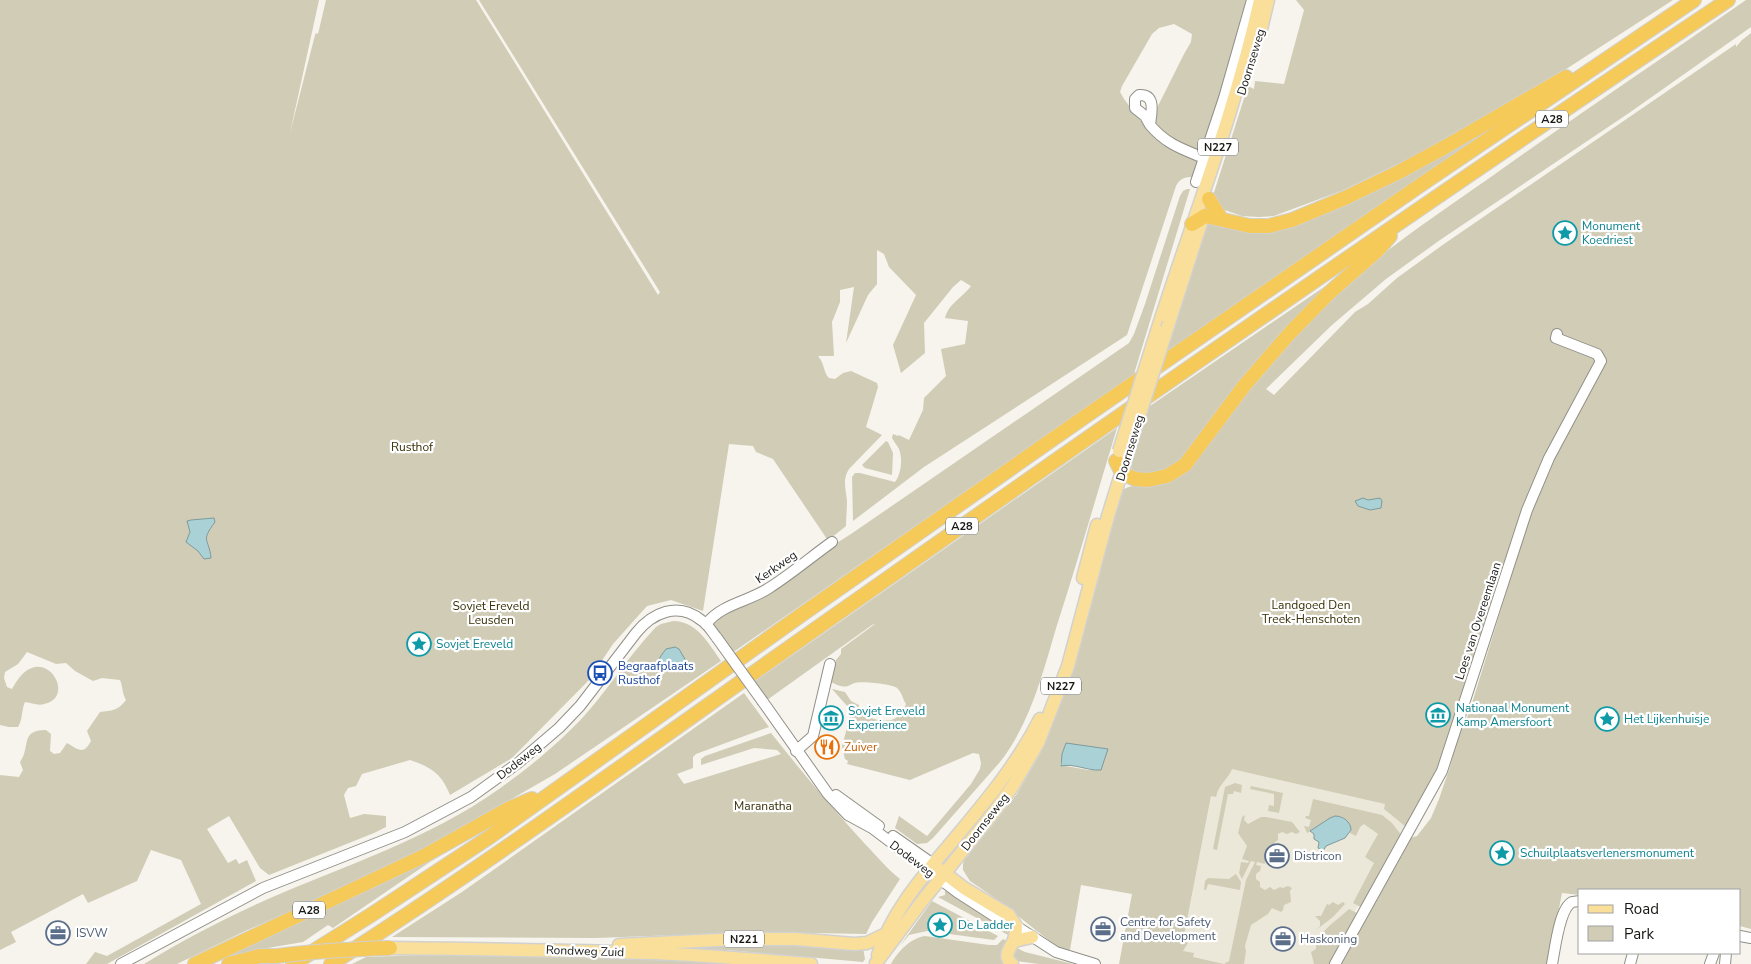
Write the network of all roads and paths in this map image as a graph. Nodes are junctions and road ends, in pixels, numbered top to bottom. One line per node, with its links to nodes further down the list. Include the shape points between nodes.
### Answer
1 (1252, 0): 8 (street, Doornseweg)
2 (1260, 0): 13 (main road, Doornseweg / N227)
3 (1268, 0): 10 (main road, Doornseweg / N227)
4 (1694, 0): 6 (highway, A28)
5 (1728, 0): 12 (highway, A28)
6 (1639, 37): 11 (highway, A28, via 1430,156 1321,209 1270,226 1250,226); 20 (highway, A28, via 1083,418)
7 (1150, 125): 8 (street, via 1170,144)
8 (1204, 158): 9 (street, Doornseweg)
9 (1196, 182)
10 (1209, 199): 11 (highway); 13 (main road, Doornseweg / N227)
11 (1220, 218): 13 (highway, A28)
12 (1406, 219): 15 (highway, A28, via 1290,333 1244,386 1185,465 1167,476 1148,480 1135,479); 36 (highway, A28, via 1096,432 493,857)
13 (1197, 220): 15 (main road, Doornseweg / N227, bridge, via 1157,331); 15 (main road, Doornseweg / N227, bridge, via 1169,323 1131,442)
14 (1557, 334): 41 (street, Loes van Overeemlaan, via 1556,338 1597,354 1601,361 1549,458 1527,510 1442,771)
15 (1119, 462): 21 (main road, Doornseweg / N227, via 1090,549 1062,666 1047,704 1006,775); 22 (main road, Doornseweg / N227, via 1068,666 1038,743 1013,786)
16 (832, 542): 17 (street, Kerkweg, via 768,589 727,607)
17 (706, 624): 19 (street, Dodeweg, bridge); 31 (street, Dodeweg, via 685,612 667,612 652,617 644,622 580,706 559,728 471,797 405,832 263,888)
18 (830, 664): 19 (street, via 814,736)
19 (796, 751): 21 (street, Dodeweg, via 848,815)
20 (556, 789): 32 (highway, A28, via 508,810 424,856); 35 (highway, A28, via 488,838)
21 (930, 867): 22 (main road, Dodeweg); 25 (main road, N227)
22 (942, 876): 24 (main road, Dodeweg, via 1009,915); 38 (main road, N227)
23 (1578, 901): 42 (street, via 1572,902 1562,916)
24 (1016, 926): 26 (street); 27 (main road)
25 (884, 936): 29 (main road, N221, via 854,944 737,939); 38 (main road, N227)
26 (1032, 937): 27 (main road); 40 (street, via 1056,952)
27 (1014, 942): 39 (main road, via 1007,957)
28 (390, 948): 29 (main road, Rondweg Zuid / N221); 30 (highway, bridge)
29 (567, 950): 37 (main road, Rondweg Zuid / N221)
30 (277, 956): 33 (highway, via 260,956); 34 (highway)
31 (121, 964)
32 (194, 964)
33 (228, 964)
34 (246, 964)
35 (293, 964)
36 (330, 964)
37 (810, 964)
38 (879, 964)
39 (1012, 964)
40 (1095, 964)
41 (1335, 964)
42 (1552, 964)

